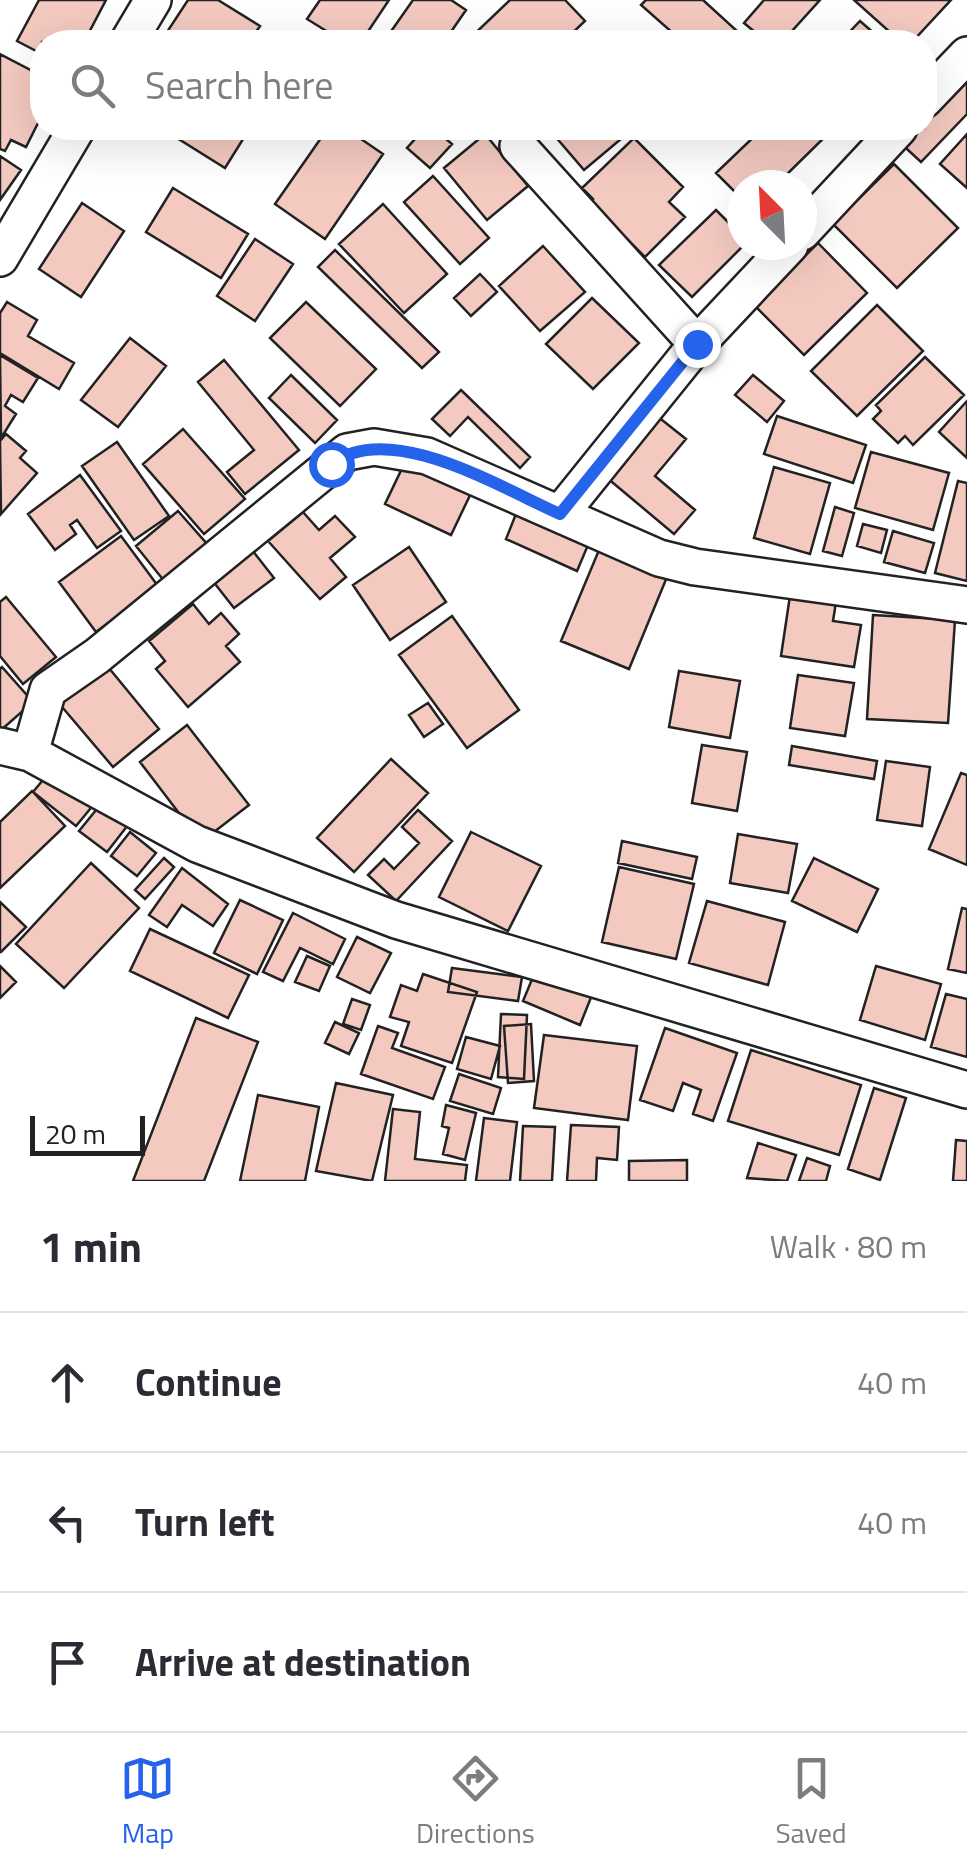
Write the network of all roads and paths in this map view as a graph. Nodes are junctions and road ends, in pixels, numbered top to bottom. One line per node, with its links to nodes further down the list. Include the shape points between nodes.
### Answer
1 (153, 0): 2 (street)
2 (135, 30)
3 (967, 55): 4 (street)
4 (937, 86)
5 (71, 140): 9 (street)
6 (888, 140): 8 (street)
7 (518, 146): 11 (street)
8 (817, 216)
9 (0, 258)
10 (776, 260): 11 (street)
11 (697, 344): 12 (street)
12 (560, 514): 13 (street, via 695,567); 14 (street, via 428,456 374,448 347,452 48,690)
13 (967, 605)
14 (15, 749): 15 (street, via 196,844 396,920)
15 (967, 1090)

